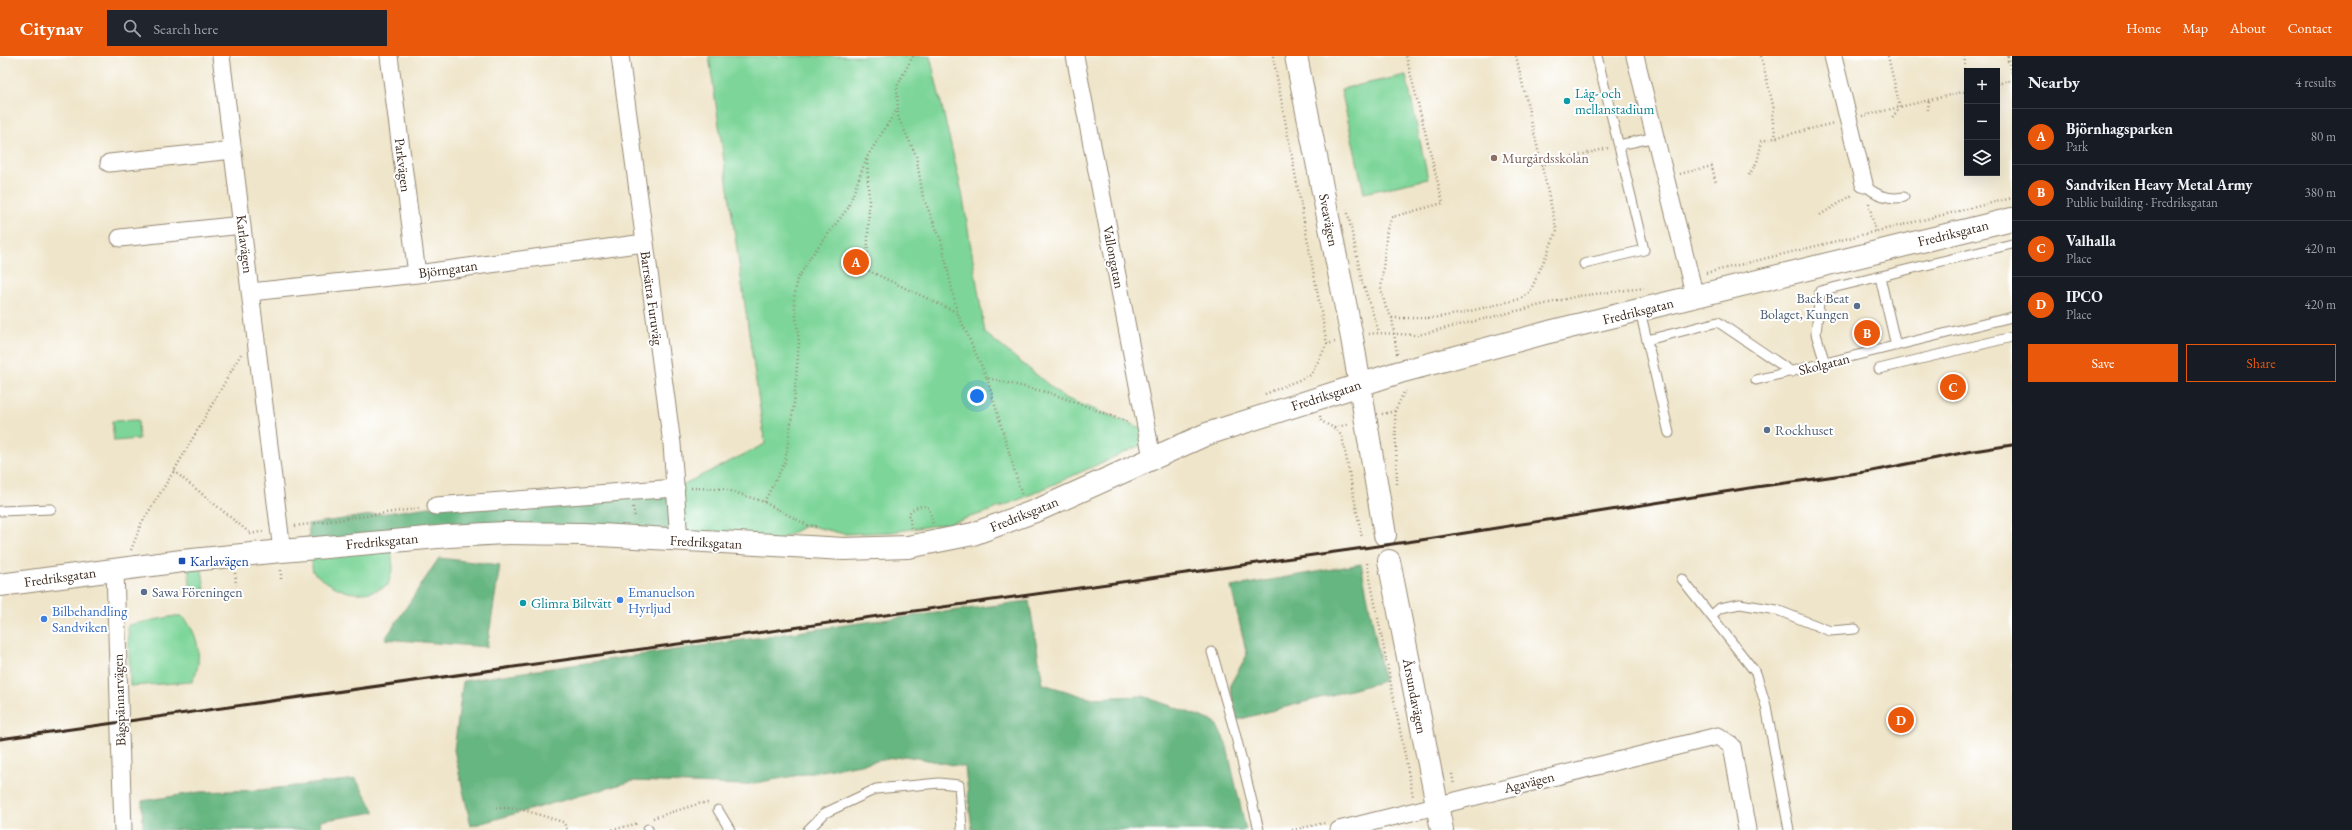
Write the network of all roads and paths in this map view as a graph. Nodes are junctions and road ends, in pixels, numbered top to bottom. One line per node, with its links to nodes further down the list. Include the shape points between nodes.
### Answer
1 (221, 56): 29 (street, Karlavägen)
2 (389, 56): 46 (street, Parkvägen)
3 (620, 56): 43 (street, Barrsätra Furuväg)
4 (913, 56): 23 (path, via 897,86)
5 (1075, 56): 70 (street, Vallongatan)
6 (1273, 56): 58 (path)
7 (1296, 56): 56 (street, Sveavägen)
8 (1406, 56): 53 (path, via 1443,203 1392,217 1387,229 1381,289 1386,308)
9 (1516, 56): 32 (path)
10 (1597, 56): 28 (lane)
11 (1635, 56): 26 (street)
12 (1761, 56): 27 (path, via 1774,109 1772,117)
13 (1833, 56): 35 (street)
14 (1888, 56): 25 (path, via 1900,107)
15 (1965, 56): 18 (path)
16 (2008, 56): 17 (path)
17 (2009, 60): 19 (path)
18 (1964, 68)
19 (2012, 73)
20 (2012, 80): 21 (path)
21 (2000, 83)
22 (1929, 100): 24 (path)
23 (898, 109): 30 (path); 51 (path, via 898,117 916,155 923,197 941,240)
24 (1928, 110)
25 (1891, 119)
26 (1656, 136): 28 (lane); 33 (street)
27 (1776, 138)
28 (1619, 145): 32 (path); 45 (lane, via 1644,250)
29 (233, 150): 31 (street); 40 (street, Karlavägen)
30 (867, 157): 51 (path, via 867,270); 78 (path, via 848,208 811,256 797,280 794,300 800,342 794,403 785,462)
31 (109, 163)
32 (1541, 165): 53 (path, via 1557,232 1530,292 1520,299 1458,314 1432,318)
33 (1666, 177): 34 (path, via 1712,166); 49 (street)
34 (1716, 183)
35 (1864, 184): 36 (lane, via 1871,192 1895,199); 38 (path, via 1850,197); 41 (path)
36 (1904, 197)
37 (1346, 204): 54 (path, via 1362,282)
38 (1820, 215)
39 (2012, 219): 49 (street, Fredriksgatan)
40 (242, 225): 42 (street); 48 (street, Karlavägen)
41 (1876, 231)
42 (120, 238)
43 (644, 243): 46 (street, Björngatan); 74 (street, Barrsätra Furuväg)
44 (2012, 244): 47 (lane)
45 (1584, 264)
46 (417, 274): 48 (street, Björngatan)
47 (1880, 276): 59 (lane); 61 (lane, via 1820,291 1816,334)
48 (251, 292): 94 (street, Karlavägen)
49 (1695, 297): 50 (street, Fredriksgatan)
50 (1640, 311): 57 (lane); 66 (street, Fredriksgatan, via 1507,343)
51 (957, 312): 64 (path)
52 (2012, 317): 59 (lane, Skolgatan)
53 (1392, 318): 54 (path, via 1394,336)
54 (1380, 332): 56 (path)
55 (2012, 337): 62 (lane)
56 (1352, 338): 58 (path); 66 (street, Sveavägen)
57 (1647, 340): 63 (lane, Skolgatan, via 1718,322); 71 (lane)
58 (1327, 344): 67 (path, via 1311,375)
59 (1896, 346): 61 (lane, Skolgatan)
60 (242, 353): 73 (path)
61 (1825, 363): 63 (lane, Skolgatan)
62 (1879, 369)
63 (1792, 372): 65 (lane)
64 (987, 378): 70 (path, via 1050,393); 77 (path, via 1023,498)
65 (1756, 380)
66 (1359, 385): 72 (street, Fredriksgatan, via 1207,434); 91 (street)
67 (1260, 396)
68 (1396, 411): 75 (path)
69 (1334, 428): 92 (path, via 1342,436)
70 (1147, 430): 72 (street, Vallongatan)
71 (1670, 433)
72 (1152, 458): 93 (street, Fredriksgatan, via 1038,510 973,534 908,547 844,549)
73 (174, 471): 90 (path); 95 (path, via 141,524)
74 (676, 488): 76 (street); 78 (path, via 724,489); 93 (street, Barrsätra Furuväg)
75 (1397, 488)
76 (632, 491): 79 (street); 82 (path)
77 (1016, 501)
78 (764, 502): 87 (path, via 807,525)
79 (436, 506)
80 (51, 509): 81 (lane)
81 (0, 511)
82 (635, 522)
83 (938, 524): 84 (path)
84 (933, 525): 85 (path); 88 (path, via 929,508 917,507 909,513)
85 (926, 526)
86 (918, 528): 88 (path)
87 (822, 529)
88 (911, 529): 89 (path)
89 (904, 530)
90 (251, 534)
91 (1385, 535)
92 (1362, 538)
93 (680, 540): 94 (street, Fredriksgatan, via 583,534 504,533)
94 (282, 550): 98 (street, Fredriksgatan)
95 (130, 551)
96 (1389, 562): 104 (street, Årsundavägen)
97 (1367, 563): 107 (path)
98 (115, 570): 100 (street, Fredriksgatan); 108 (street, Bågspännarvägen)
99 (1682, 579): 101 (lane)
100 (0, 585)
101 (1711, 616): 102 (lane, via 1720,608 1740,604 1777,610 1830,631); 118 (lane, via 1756,673 1766,706)
102 (1855, 629)
103 (1212, 652): 114 (lane)
104 (1437, 804): 107 (street, Agavägen); 116 (street, Årsundavägen); 117 (street, Agavägen, via 1718,736 1732,746)
105 (496, 808): 109 (path, via 517,808 563,822)
106 (718, 810): 110 (path, via 711,804 701,803); 111 (lane)
107 (1416, 810): 115 (street, Agavägen)
108 (123, 830)
109 (568, 830)
110 (612, 830)
111 (730, 830)
112 (808, 830): 113 (lane, via 825,813 876,789 939,783 959,785)
113 (962, 830)
114 (1260, 830)
115 (1339, 830)
116 (1442, 830)
117 (1747, 830)
118 (1789, 830)

